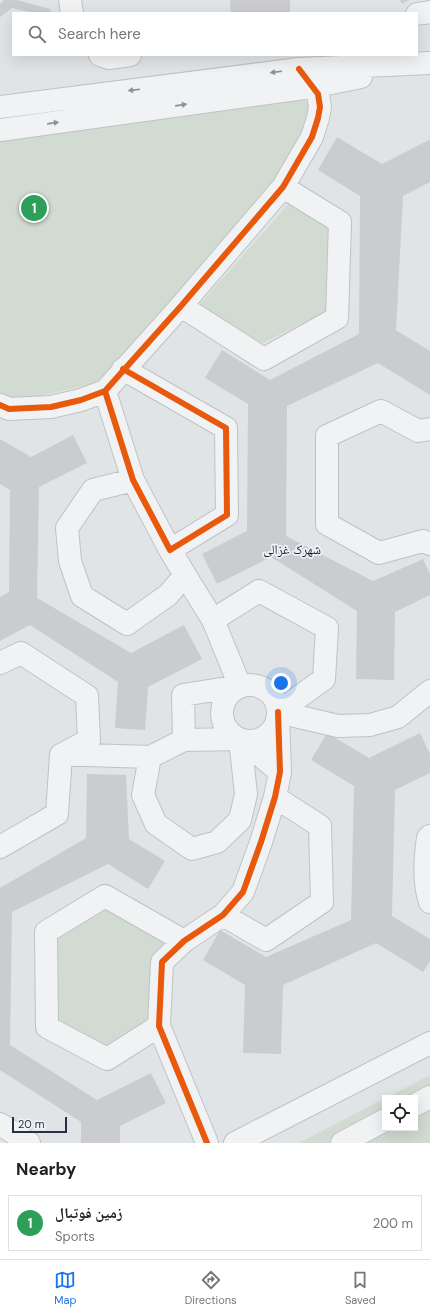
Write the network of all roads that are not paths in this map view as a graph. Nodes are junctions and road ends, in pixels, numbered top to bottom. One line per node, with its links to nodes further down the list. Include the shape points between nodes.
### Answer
1 (70, 0): 2 (street)
2 (72, 12)
3 (430, 12): 4 (street)
4 (418, 14)
5 (103, 56): 6 (street)
6 (123, 56)
7 (429, 63): 8 (street); 9 (street)
8 (299, 69): 9 (street); 10 (street, one-way to 10)
9 (312, 87): 11 (street, one-way to 9); 13 (street, via 318,94 318,118 312,137)
10 (9, 106): 11 (street)
11 (23, 127): 12 (street)
12 (0, 130)
13 (283, 187): 14 (street); 14 (street, via 340,222 337,318 264,359)
14 (181, 306): 15 (street)
15 (123, 370): 16 (street); 21 (street, via 226,428 227,515)
16 (105, 391): 17 (street, via 51,407 9,408); 19 (street)
17 (0, 404)
18 (430, 429): 20 (street, via 418,431 381,411 327,436 327,524 379,553 423,541)
19 (133, 480): 21 (street); 22 (street, via 93,490 67,528 70,561 82,596 127,624 168,595)
20 (430, 544)
21 (170, 550): 22 (street)
22 (185, 575): 23 (street)
23 (213, 620): 25 (street); 27 (street, via 259,591 327,628 324,679)
24 (0, 663): 30 (street, via 20,653 87,696 89,740)
25 (240, 686): 27 (street, via 248,684 266,689 272,696); 28 (street, via 225,699 222,708 222,718 226,727); 29 (street, via 183,695)
26 (430, 690): 27 (street, via 398,717 370,725 338,726)
27 (278, 712): 28 (street, via 272,729 266,736 258,740); 32 (street)
28 (240, 739): 29 (street); 31 (street, via 246,794 240,820 217,842 192,849 156,824 143,795); 32 (street)
29 (184, 740): 31 (street)
30 (62, 755): 31 (street); 35 (street, via 57,814)
31 (150, 758)
32 (280, 772): 33 (street)
33 (275, 797): 37 (street, via 243,892); 37 (street, via 320,826 322,902 266,940)
34 (430, 836): 36 (street, via 426,856 427,892)
35 (0, 847)
36 (430, 902)
37 (223, 915): 38 (street)
38 (184, 941): 39 (street, via 162,962); 39 (street, via 105,896 46,932 47,1027 107,1059)
39 (159, 1026): 46 (street)
40 (430, 1043): 47 (street)
41 (430, 1097): 42 (street)
42 (418, 1103)
43 (382, 1122): 48 (street)
44 (0, 1124): 45 (street)
45 (29, 1143)
46 (207, 1143)
47 (235, 1143)
48 (342, 1143)

